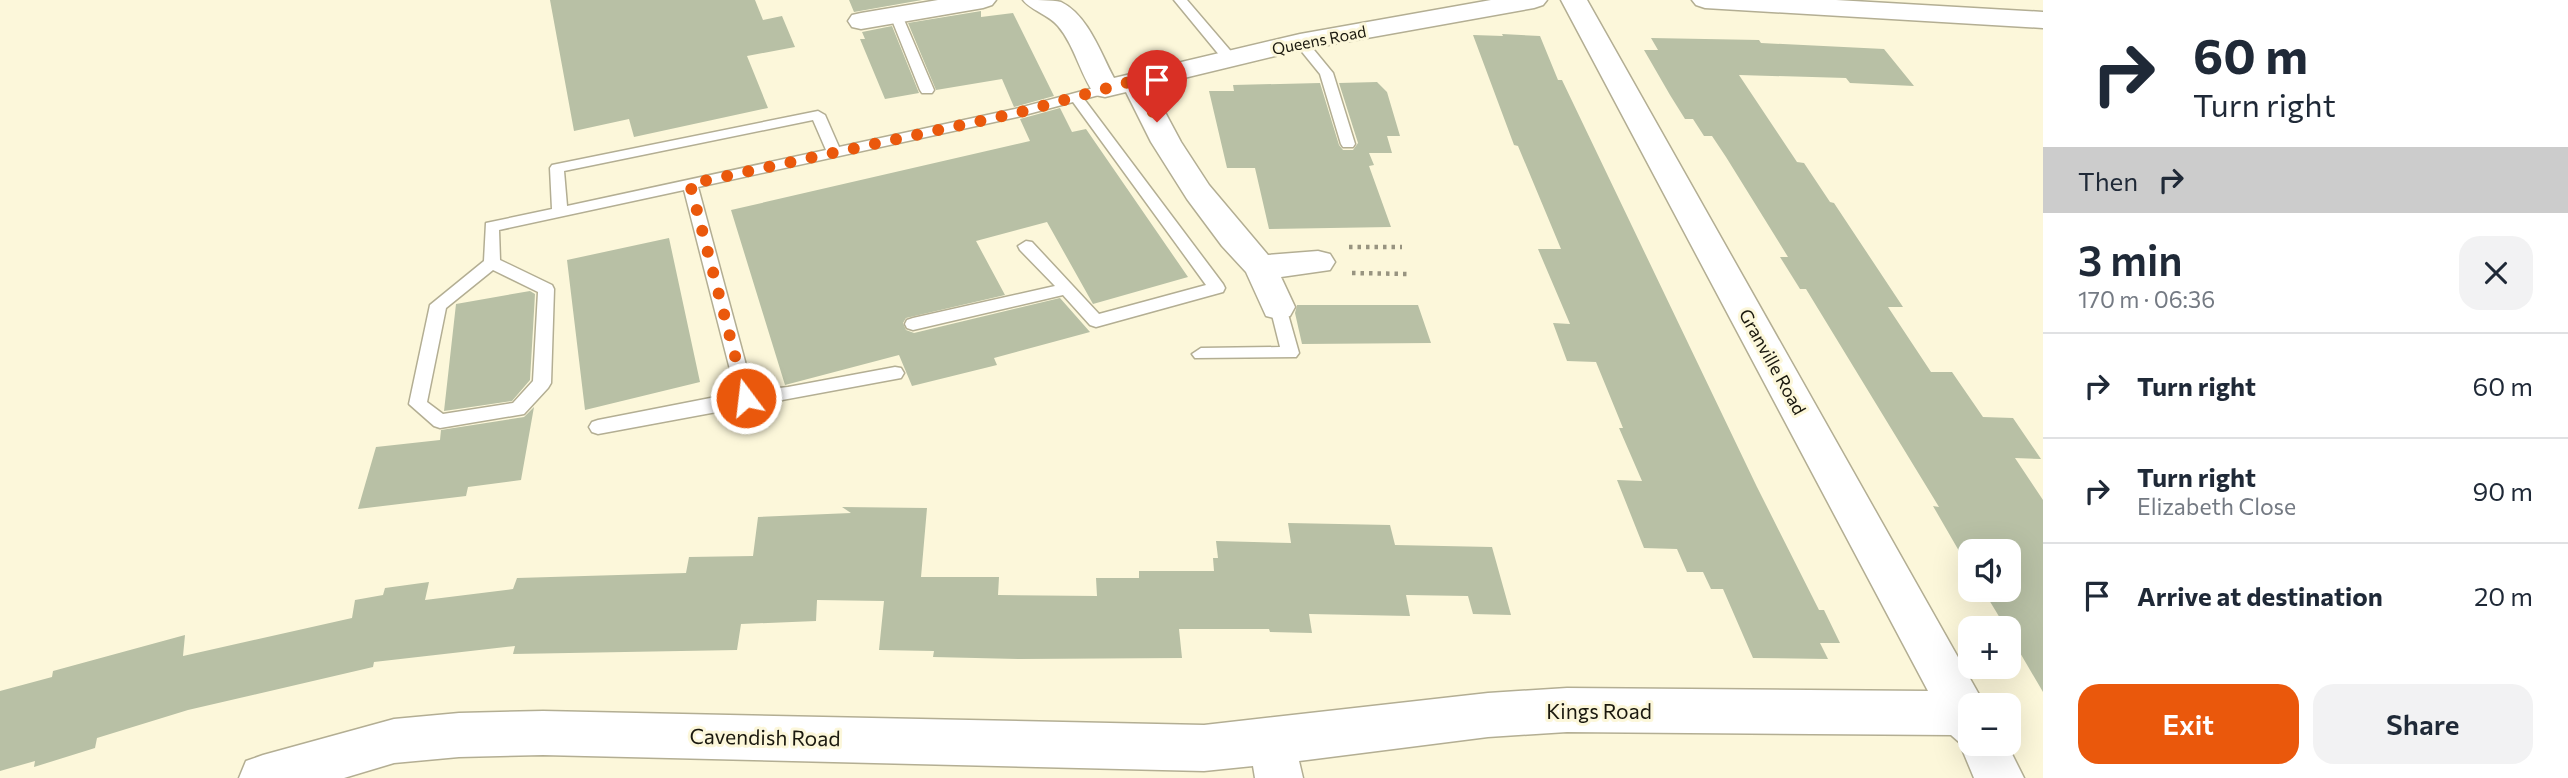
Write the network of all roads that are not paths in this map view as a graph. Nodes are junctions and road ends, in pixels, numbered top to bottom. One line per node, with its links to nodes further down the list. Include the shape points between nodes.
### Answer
1 (983, 0): 7 (street)
2 (1036, 0): 12 (street, via 1056,7 1066,17)
3 (1181, 0): 11 (lane)
4 (1534, 0): 10 (street, Queens Road)
5 (1574, 0): 30 (street, Granville Road)
6 (1706, 0): 8 (street)
7 (896, 15): 9 (street); 13 (lane)
8 (2043, 20)
9 (861, 21)
10 (1300, 42): 11 (street, Queens Road); 15 (lane, via 1326,73)
11 (1230, 59): 12 (street, Queens Road)
12 (1119, 85): 14 (lane); 22 (street, via 1150,105 1190,181 1235,243)
13 (927, 90)
14 (1076, 97): 16 (lane); 23 (lane, via 1217,288 1096,321)
15 (1348, 144)
16 (834, 153): 17 (lane); 18 (lane, via 818,115 557,168)
17 (690, 184): 18 (lane); 28 (lane)
18 (561, 212): 21 (lane, via 491,227)
19 (1026, 246): 23 (lane)
20 (1318, 262): 22 (street)
21 (492, 263): 21 (lane, via 546,289 542,383 518,409 440,421 418,404 438,305)
22 (1260, 267): 24 (street)
23 (1067, 289): 25 (lane)
24 (1278, 307): 26 (lane, via 1290,353)
25 (912, 324)
26 (1201, 354)
27 (895, 373): 28 (lane)
28 (746, 398): 29 (lane)
29 (598, 427)
30 (1958, 701)
31 (1958, 726): 33 (street, Kings Road, via 1567,710 1488,715)
32 (1988, 756): 35 (street, Granville Road)
33 (1276, 760): 34 (street, Cavendish Road, via 1204,748 543,733 394,741)
34 (263, 778)
35 (2000, 778)

